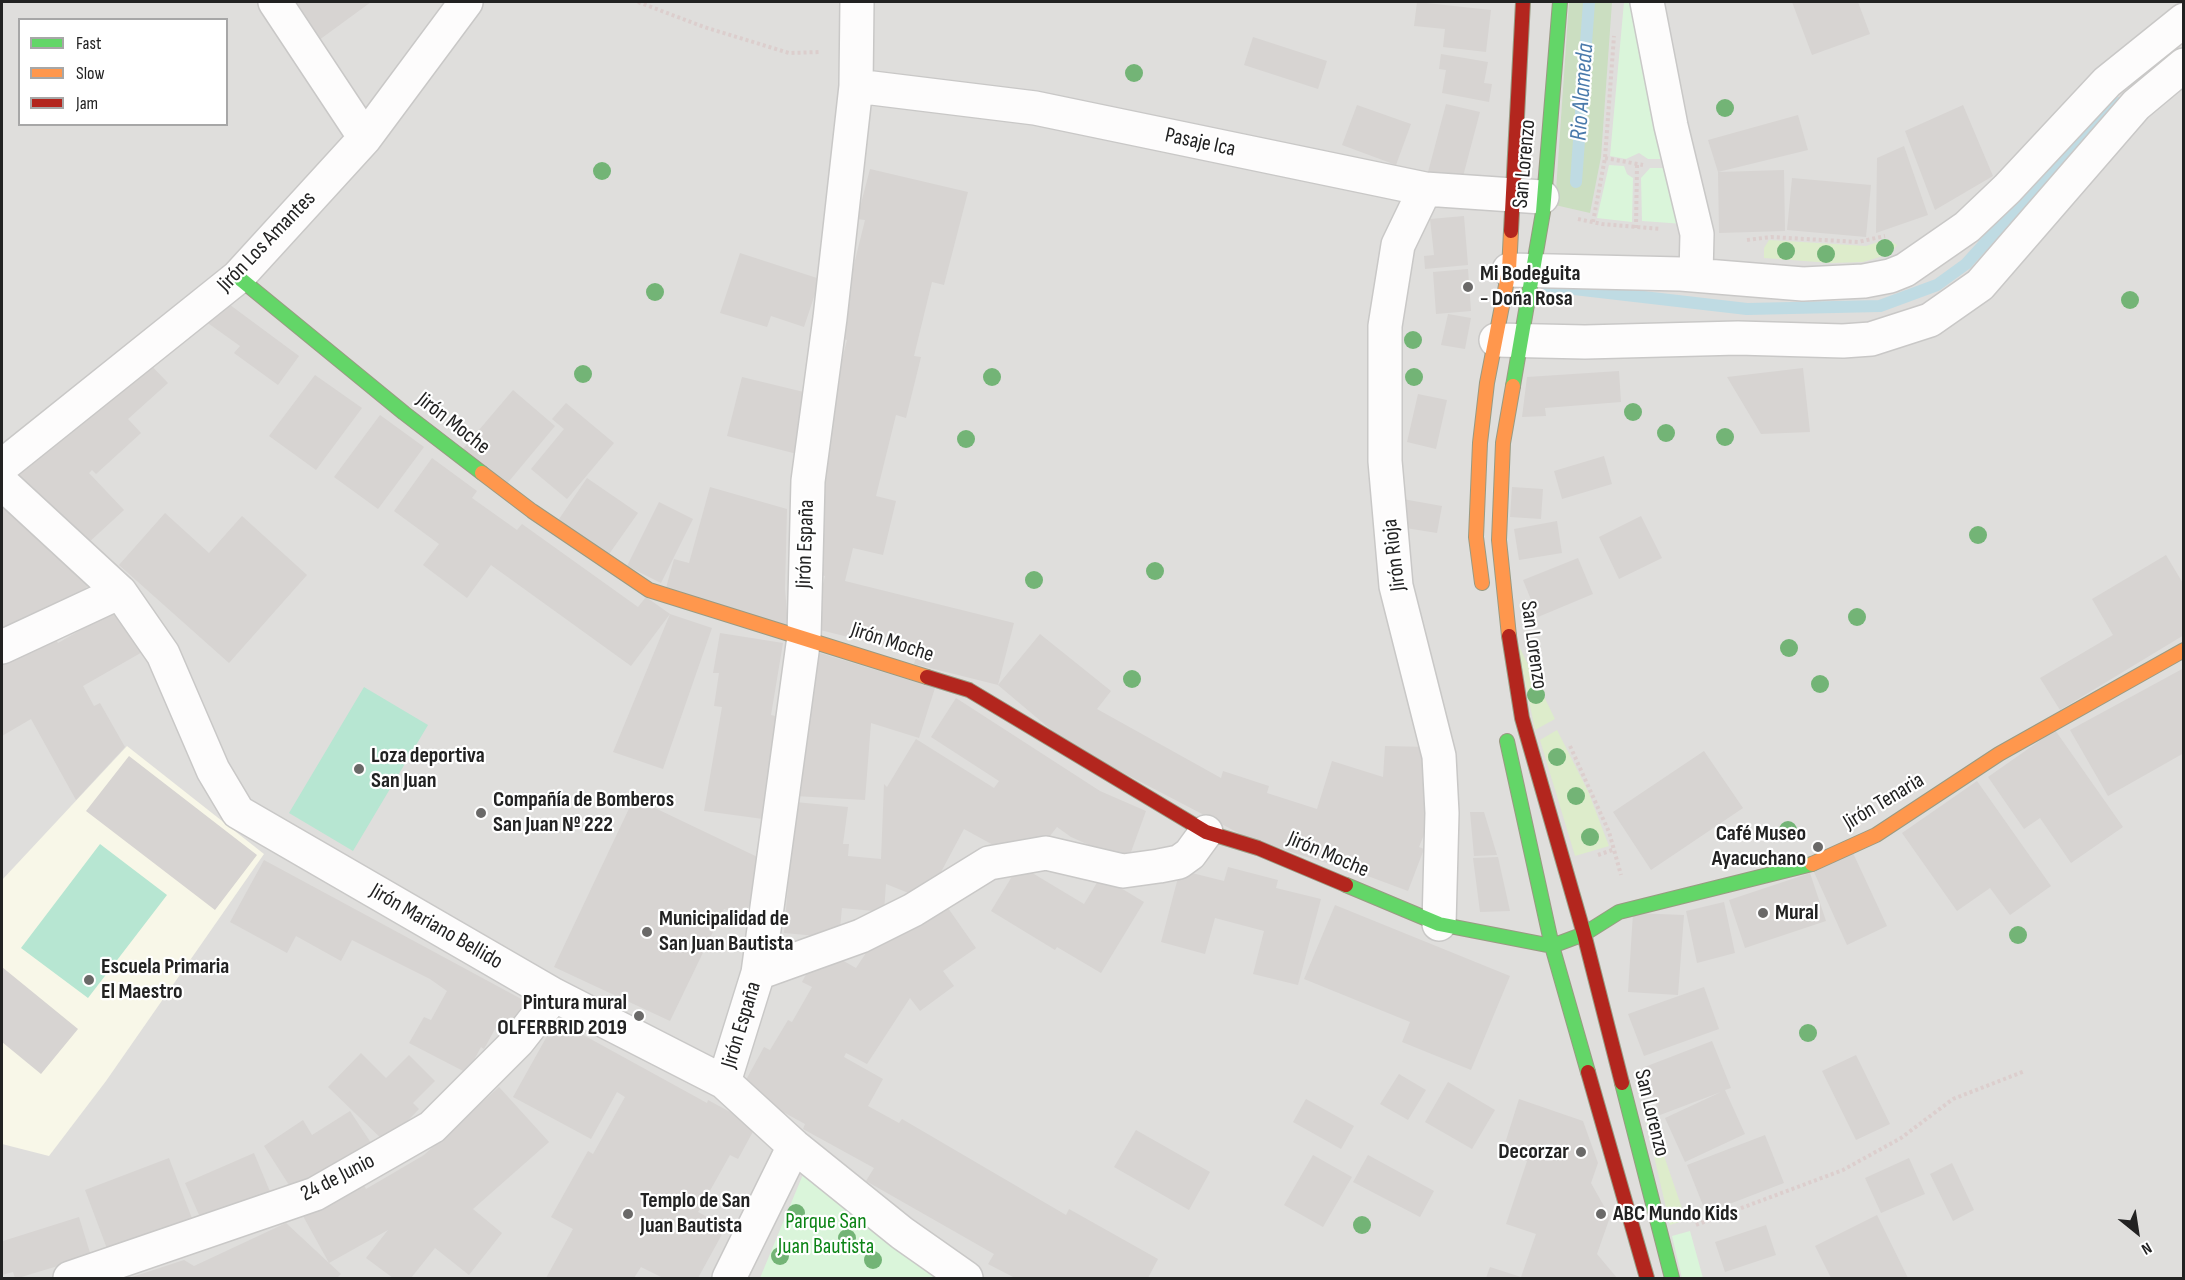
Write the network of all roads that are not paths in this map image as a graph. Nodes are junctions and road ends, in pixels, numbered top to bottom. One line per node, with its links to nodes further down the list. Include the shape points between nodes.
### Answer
1 (275, 2): 10 (street)
2 (466, 2): 10 (street, Jirón Los Amantes)
3 (857, 2): 9 (street, Jirón España)
4 (1523, 2): 12 (street, San Lorenzo)
5 (1560, 2): 12 (street, San Lorenzo)
6 (1647, 2): 14 (street, via 1697,234)
7 (2184, 20): 14 (street, via 2107,82 1967,227 1905,270 1864,281 1803,284)
8 (2184, 65): 16 (street, via 2136,105 1980,285 1930,320 1871,339 1843,341)
9 (856, 86): 11 (street, Pasaje Ica, via 1035,108); 21 (street, Jirón España, via 808,481)
10 (364, 138): 15 (street, Jirón Los Amantes)
11 (1425, 189): 12 (street, Pasaje Ica); 26 (street, Jirón Rioja, via 1398,245 1385,326 1385,461 1396,586 1440,756 1443,813)
12 (1529, 197): 13 (street, San Lorenzo); 13 (street, San Lorenzo)
13 (1522, 270): 14 (street); 16 (street, San Lorenzo); 16 (street, San Lorenzo)
14 (1696, 275)
15 (238, 277): 17 (street, Jirón Los Amantes); 21 (street, Jirón Moche, via 404,413 532,511 649,590)
16 (1508, 341): 20 (street, San Lorenzo, via 1479,443 1476,537); 27 (street, San Lorenzo, via 1510,444 1499,540 1508,627 1522,718)
17 (2, 466)
18 (2, 483): 19 (street, Jirón Mariano Bellido)
19 (120, 592): 22 (street); 30 (street, Jirón Mariano Bellido, via 163,654 213,770 238,812)
20 (1484, 594)
21 (804, 637): 25 (street, Jirón Moche, via 969,690); 29 (street, Jirón España)
22 (2, 647)
23 (2184, 650): 27 (street, Jirón Tenaria, via 1999,754 1876,835 1813,864 1619,912)
24 (1505, 730): 28 (street)
25 (1206, 832): 26 (street, Jirón Moche, via 1258,848); 29 (street, via 1191,854 1179,862 1159,866 1123,871 1046,854 989,863 913,910 861,936)
26 (1439, 924): 28 (street, Jirón Moche)
27 (1584, 934): 28 (street); 37 (street, San Lorenzo)
28 (1552, 946): 36 (street)
29 (758, 973): 31 (street, Jirón España)
30 (554, 995): 31 (street, Jirón Mariano Bellido); 33 (street, 24 de Junio, via 518,1041 432,1127 315,1194)
31 (724, 1082): 32 (street, Jirón Mariano Bellido)
32 (794, 1146): 34 (street); 35 (street, Jirón Mariano Bellido, via 902,1233)
33 (70, 1278)
34 (729, 1278)
35 (966, 1278)
36 (1647, 1278)
37 (1672, 1278)

